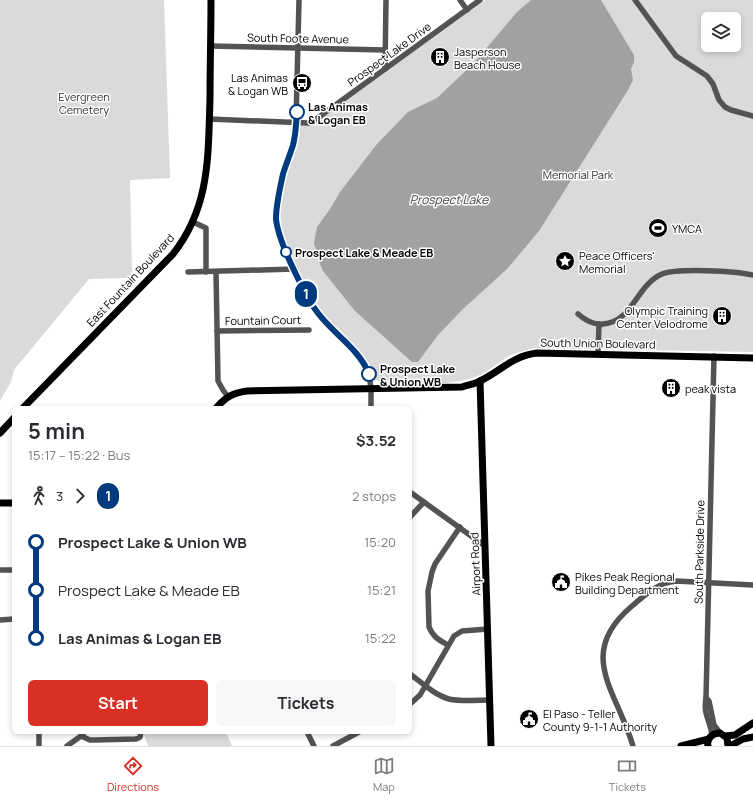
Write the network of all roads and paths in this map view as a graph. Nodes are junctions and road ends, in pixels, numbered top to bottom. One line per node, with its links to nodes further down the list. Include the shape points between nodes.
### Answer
1 (211, 0): 8 (main road, East Fountain Boulevard)
2 (299, 0): 9 (street)
3 (386, 0): 10 (street)
4 (460, 0): 7 (street)
5 (480, 0): 7 (street, Prospect Lake Drive)
6 (635, 0): 12 (street, via 673,52 683,62 707,76 725,107)
7 (467, 10): 11 (street, Prospect Lake Drive)
8 (211, 46): 9 (street, South Foote Avenue); 13 (main road, East Fountain Boulevard)
9 (298, 48): 10 (street, South Foote Avenue); 14 (street)
10 (385, 50): 11 (street)
11 (385, 69): 14 (street, Prospect Lake Drive, via 316,120 308,123)
12 (753, 116)
13 (209, 119): 14 (street, Prospect Lake Drive); 15 (main road, East Fountain Boulevard, via 206,181)
14 (296, 122): 16 (street, via 294,143 279,192 276,218 280,239)
15 (193, 222): 18 (street, via 206,228); 31 (main road, East Fountain Boulevard, via 173,254)
16 (294, 269): 19 (street); 29 (street, via 317,312 366,366)
17 (188, 272): 18 (street)
18 (206, 272): 19 (street)
19 (216, 272): 24 (street)
20 (753, 275): 22 (street, via 738,272 666,273 650,281 621,318)
21 (578, 314): 22 (street, via 589,322)
22 (599, 324): 25 (street)
23 (309, 330): 24 (street, Fountain Court)
24 (217, 331): 30 (street, via 218,381)
25 (598, 354): 26 (main road, South Union Boulevard); 28 (main road, South Union Boulevard, via 531,354 514,360)
26 (714, 356): 27 (main road, South Union Boulevard); 45 (street, South Parkside Drive)
27 (753, 358)
28 (480, 382): 29 (main road, South Union Boulevard, via 454,388); 42 (main road, Airport Road)
29 (371, 389): 30 (main road, South Union Boulevard, via 247,391); 33 (street)
30 (228, 397): 32 (main road, South Union Boulevard)
31 (25, 406)
32 (218, 406)
33 (371, 406)
34 (12, 420): 35 (main road)
35 (0, 433)
36 (412, 493): 37 (street)
37 (424, 502): 40 (street); 41 (street)
38 (0, 503): 39 (main road)
39 (12, 503)
40 (412, 515)
41 (460, 527): 42 (street); 50 (street, via 435,564 429,581 432,634)
42 (485, 546): 49 (main road, Airport Road)
43 (0, 570): 44 (street)
44 (12, 570)
45 (709, 582): 46 (street); 53 (street, South Parkside Drive); 70 (street, via 676,582 656,587 623,614 607,636 602,655 604,671)
46 (753, 585)
47 (12, 619): 48 (street)
48 (0, 620)
49 (488, 629): 50 (street, via 462,631 454,636); 54 (main road, Airport Road)
50 (448, 645): 52 (street)
51 (412, 675): 52 (street)
52 (425, 685): 54 (street, via 450,699); 55 (street, via 420,695)
53 (706, 698): 62 (street, via 709,701 714,725); 64 (street, South Parkside Drive, via 706,715 711,725)
54 (490, 700): 69 (main road, Airport Road)
55 (412, 702)
56 (753, 724): 62 (main road, via 735,735)
57 (39, 734): 65 (street)
58 (82, 734): 59 (street, via 94,740 136,739); 66 (street)
59 (141, 734)
60 (308, 734): 67 (street)
61 (355, 734): 68 (street)
62 (723, 735): 64 (main road); 72 (main road)
63 (753, 737): 72 (main road)
64 (710, 740): 71 (main road)
65 (40, 746)
66 (67, 746)
67 (314, 746)
68 (333, 746)
69 (491, 746)
70 (633, 746)
71 (681, 746)
72 (729, 746)

